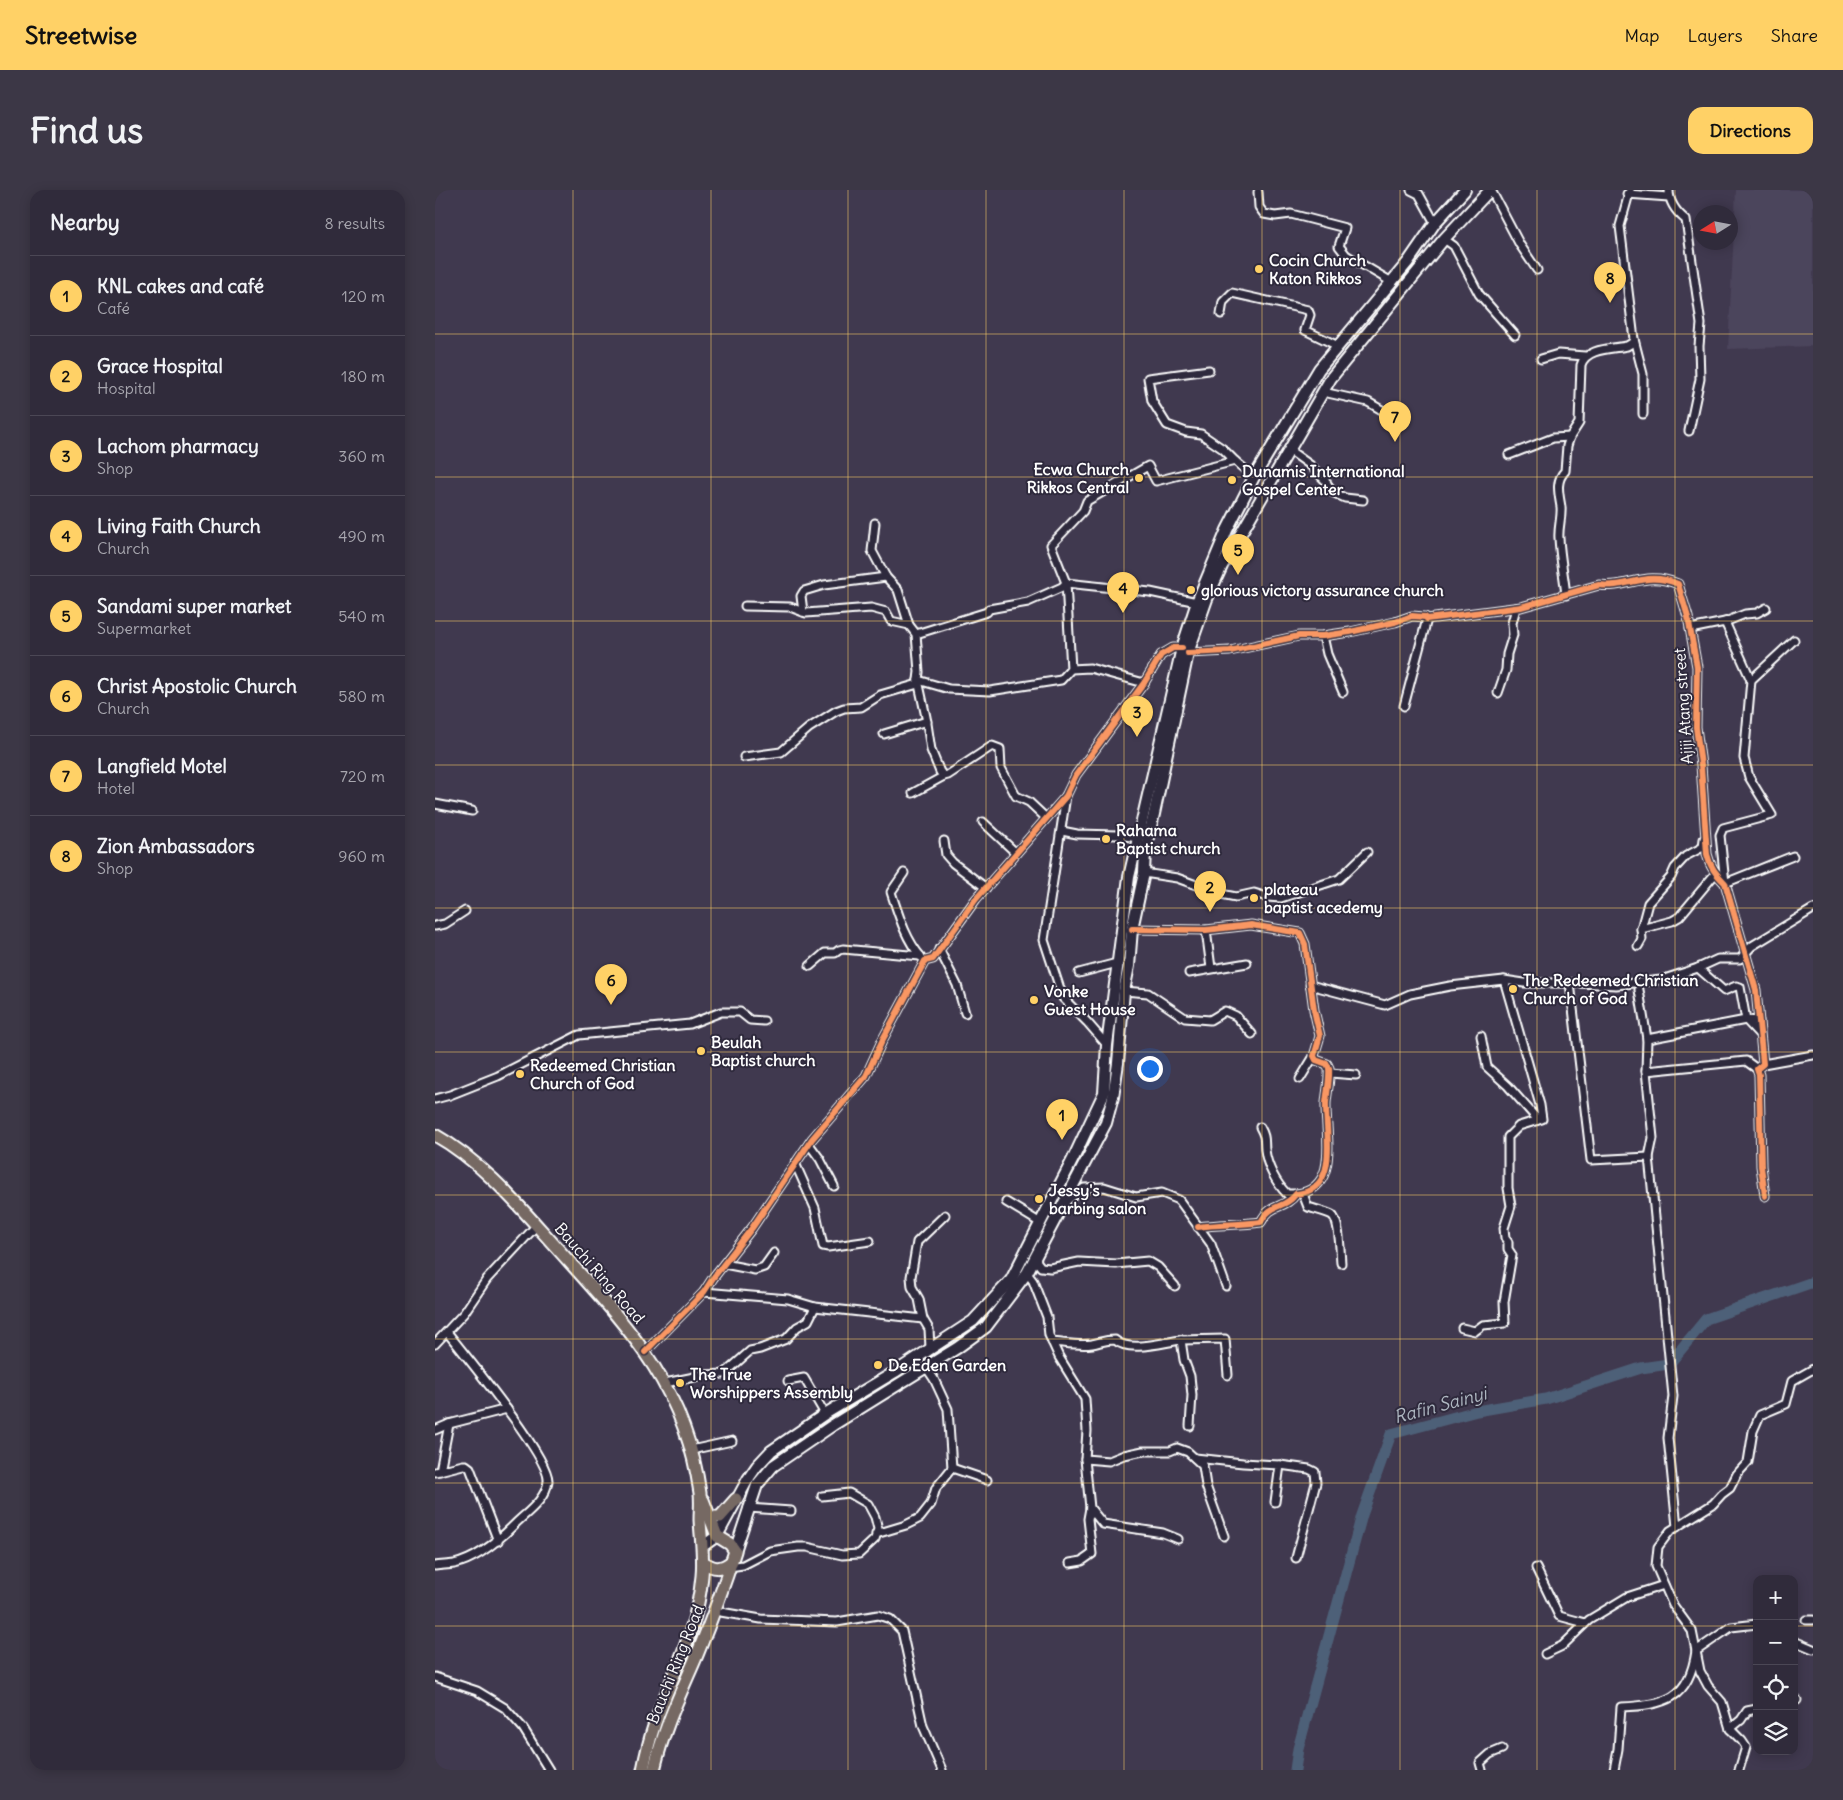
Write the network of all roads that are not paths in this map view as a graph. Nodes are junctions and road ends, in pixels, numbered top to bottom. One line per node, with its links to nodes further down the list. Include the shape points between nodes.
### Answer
1 (1411, 190): 7 (street, via 1419,194)
2 (1465, 190): 7 (main road)
3 (1490, 190): 8 (main road); 9 (street)
4 (1257, 192): 10 (street, via 1259,207 1264,214 1291,214 1345,228 1339,246 1346,254)
5 (1628, 192): 6 (street); 13 (street, via 1620,226)
6 (1669, 193): 21 (street, via 1674,208 1685,220 1701,324 1700,379)
7 (1435, 223): 10 (main road, via 1408,262)
8 (1444, 239): 12 (street, via 1454,246 1479,294); 18 (main road, via 1338,368)
9 (1537, 270)
10 (1390, 281): 14 (main road)
11 (1221, 314): 14 (street, via 1223,302 1232,293 1308,310 1310,315 1305,330)
12 (1515, 335)
13 (1634, 339): 15 (street, via 1627,346); 20 (street, via 1643,374)
14 (1338, 346): 26 (main road, via 1319,369)
15 (1585, 356): 16 (street, via 1558,354); 22 (street, via 1581,365 1579,423)
16 (1541, 359)
17 (1209, 370): 25 (street, via 1148,378 1152,401 1167,426 1201,434)
18 (1323, 392): 19 (street, via 1368,402); 23 (main road)
19 (1387, 413)
20 (1643, 414)
21 (1689, 431)
22 (1570, 437): 24 (street, via 1553,438); 31 (street, via 1565,471 1559,482 1559,536)
23 (1289, 450): 27 (street, via 1310,465 1332,492 1345,498); 44 (main road, via 1222,566)
24 (1509, 455)
25 (1235, 461): 26 (street); 30 (street, via 1156,481 1149,466 1087,501 1083,510 1051,545)
26 (1254, 476): 32 (main road)
27 (1363, 500)
28 (875, 523): 29 (street, via 872,551)
29 (886, 577): 36 (street, via 824,585 804,591 801,596); 39 (street, via 898,590)
30 (1066, 583): 32 (street, via 1150,592); 41 (street, via 1028,602 989,609); 45 (street)
31 (1566, 596): 34 (street, Ajiji Atang street); 40 (street, Ajiji Atang street, via 1599,585 1647,578 1669,580 1678,584)
32 (1197, 602): 44 (main road)
33 (745, 606): 36 (street, via 789,607)
34 (1516, 608): 37 (street, Ajiji Atang street); 50 (street, via 1506,670)
35 (1766, 608): 38 (street)
36 (803, 612): 39 (street, via 871,608 886,612 891,621)
37 (1427, 619): 42 (street, Ajiji Atang street, via 1425,616 1412,616); 51 (street)
38 (1725, 622): 40 (street); 46 (street)
39 (909, 625): 41 (street)
40 (1690, 629): 63 (street, Ajiji Atang street, via 1697,667 1696,727)
41 (916, 634): 47 (street)
42 (1323, 636): 44 (street, Ajiji Atang street, via 1299,636 1231,651); 49 (street)
43 (1794, 640): 46 (street)
44 (1185, 650): 48 (street, Ajiji Atang street, via 1173,648 1161,655); 64 (main road); 70 (main road, via 1145,850)
45 (1071, 670): 47 (street, via 1061,680 990,691 949,689); 48 (street, via 1090,668)
46 (1751, 680): 72 (street, via 1744,758 1749,777 1772,815 1723,828 1720,835)
47 (918, 682): 52 (street); 54 (street, via 880,695 861,707 836,711 809,728 781,752)
48 (1144, 683): 57 (street, Ajiji Atang street, via 1076,775)
49 (1343, 692)
50 (1498, 693)
51 (1404, 706)
52 (927, 721): 53 (street); 55 (street, via 931,750)
53 (884, 734)
54 (743, 757)
55 (944, 776): 56 (street); 60 (street, via 996,746 1000,749 1001,768 1016,796 1029,802)
56 (913, 793)
57 (1066, 796): 60 (street); 62 (street)
58 (435, 804): 59 (street)
59 (472, 811)
60 (1046, 818): 67 (street)
61 (983, 822): 67 (street)
62 (1062, 831): 64 (street); 104 (street, via 1044,940 1063,998)
63 (1706, 831): 71 (street, Ajiji Atang street, via 1707,854); 78 (street, via 1703,848 1685,856 1648,903)
64 (1137, 838): 84 (main road)
65 (944, 841): 73 (street, via 946,855 953,863)
66 (1367, 852): 70 (street, via 1339,878 1281,898 1221,894 1177,878)
67 (1016, 853): 73 (street)
68 (1793, 856): 72 (street)
69 (904, 873): 83 (street, via 891,892 902,928)
70 (1144, 873): 77 (main road)
71 (1715, 874): 72 (street, Ajiji Atang street); 78 (street, via 1679,917)
72 (1725, 883): 82 (street)
73 (986, 888): 81 (street)
74 (1813, 909): 82 (street)
75 (465, 911): 76 (street, via 445,924)
76 (435, 926)
77 (1132, 929): 79 (street); 95 (main road)
78 (1641, 929): 80 (street, via 1642,939)
79 (1206, 930): 87 (street); 93 (street, via 1251,925 1301,933)
80 (1638, 946)
81 (939, 949): 83 (street, via 933,959); 96 (street, via 957,985)
82 (1745, 953): 88 (street, via 1740,959 1717,959); 99 (street, via 1756,990)
83 (923, 959): 86 (street, via 843,949 825,953); 116 (street, via 867,1076)
84 (1117, 963): 89 (street); 104 (main road)
85 (1247, 964): 87 (street)
86 (810, 966)
87 (1211, 968): 90 (street)
88 (1698, 968): 92 (street, via 1640,983); 97 (street, via 1724,991 1740,987)
89 (1079, 973)
90 (1189, 973)
91 (1504, 980): 92 (street); 93 (street, via 1410,994 1385,1005); 113 (street, via 1540,1105 1542,1119)
92 (1569, 983): 117 (street, via 1591,1160)
93 (1310, 985): 106 (street, via 1320,1036)
94 (1639, 990): 103 (street)
95 (1124, 991): 100 (street, via 1148,993 1185,1018 1210,1020 1225,1011 1231,1012); 123 (main road, via 1118,1063 1106,1123)
96 (965, 1013)
97 (1746, 1020): 99 (street); 101 (street); 103 (street)
98 (764, 1021): 112 (street, via 750,1020 740,1012 721,1012 690,1024 579,1035 498,1076)
99 (1759, 1021): 101 (street)
100 (1251, 1034)
101 (1759, 1034): 107 (street)
102 (1481, 1036): 113 (street, via 1487,1067)
103 (1647, 1039): 108 (street)
104 (1107, 1045): 125 (main road, via 1104,1093)
105 (1813, 1055): 107 (street)
106 (1314, 1056): 109 (street, via 1327,1064); 111 (street)
107 (1760, 1066): 108 (street, via 1746,1060); 121 (street, via 1761,1166)
108 (1646, 1071): 117 (street, via 1653,1138)
109 (1330, 1072): 110 (street); 120 (street, via 1327,1163 1317,1186)
110 (1357, 1075)
111 (1300, 1079)
112 (435, 1099)
113 (1538, 1120): 139 (street, via 1519,1126 1508,1137 1511,1206 1504,1228 1512,1255 1505,1323 1483,1325 1475,1331)
114 (1260, 1127): 120 (street, via 1279,1186 1287,1194)
115 (435, 1135): 126 (main road, Bauchi Ring Road, via 490,1177)
116 (809, 1144): 118 (street); 119 (street)
117 (1649, 1157): 172 (street, via 1673,1396 1668,1438)
118 (795, 1163): 128 (street, via 815,1208 823,1246); 132 (street)
119 (834, 1186)
120 (1300, 1194): 127 (street, via 1290,1203 1267,1212 1261,1222); 131 (street, via 1309,1207 1335,1219 1340,1237)
121 (1765, 1196)
122 (1006, 1202): 125 (street)
123 (1062, 1207): 127 (street, via 1083,1188 1104,1187 1136,1197 1162,1193 1179,1200); 130 (main road)
124 (945, 1215): 138 (street, via 917,1242 911,1277)
125 (1039, 1222): 144 (main road, via 1011,1280 973,1321)
126 (537, 1225): 140 (street, via 487,1279); 145 (main road, Bauchi Ring Road, via 628,1328)
127 (1198, 1227): 135 (street, via 1211,1244)
128 (870, 1241)
129 (774, 1253): 132 (street, via 764,1267 755,1270)
130 (1036, 1256): 133 (main road); 134 (street, via 1041,1267 1050,1268 1079,1262 1116,1264 1148,1261)
131 (1341, 1263)
132 (724, 1264): 136 (street)
133 (1027, 1273): 142 (street, via 1047,1317); 146 (main road, via 986,1327)
134 (1175, 1286)
135 (1226, 1286)
136 (704, 1292): 137 (street, via 788,1299); 145 (street)
137 (815, 1307): 138 (street); 150 (street, via 809,1321 797,1327 786,1339 750,1351 724,1374)
138 (923, 1319): 144 (street, via 929,1329)
139 (1462, 1328)
140 (447, 1332): 143 (street); 151 (street)
141 (1181, 1340): 142 (street, via 1134,1347 1115,1340 1086,1345); 148 (street, via 1225,1339); 154 (street, via 1192,1395)
142 (1052, 1342): 159 (street, via 1085,1399)
143 (435, 1344)
144 (930, 1348): 152 (main road)
145 (645, 1352): 150 (main road, Bauchi Ring Road)
146 (926, 1367): 161 (street, via 948,1409); 168 (main road, via 773,1466 757,1484)
147 (1813, 1369): 172 (street, via 1791,1381 1786,1404 1760,1415 1753,1430 1748,1462 1730,1488 1713,1504)
148 (1228, 1375)
149 (789, 1382): 152 (street, via 804,1378)
150 (665, 1383): 157 (main road, Bauchi Ring Road)
151 (507, 1409): 153 (street); 177 (street, via 544,1466 547,1484 543,1496)
152 (825, 1414): 166 (main road, via 771,1452 757,1466)
153 (449, 1424): 155 (street); 162 (street)
154 (1190, 1426)
155 (435, 1430)
156 (732, 1441): 157 (street)
157 (691, 1450): 164 (main road, Bauchi Ring Road)
158 (1194, 1458): 159 (street, via 1177,1448 1143,1451 1109,1461); 160 (street); 175 (street, via 1203,1466 1206,1486)
159 (1085, 1459): 169 (street)
160 (1280, 1465): 167 (street); 179 (street, via 1315,1472 1316,1483)
161 (951, 1468): 163 (street); 173 (street, via 920,1518)
162 (437, 1472): 177 (street, via 463,1465 470,1468)
163 (987, 1480)
164 (700, 1494): 171 (main road, Bauchi Ring Road); 178 (main road, Bauchi Ring Road)
165 (822, 1496): 173 (street, via 849,1493 869,1504 877,1523)
166 (736, 1500): 171 (main road, via 720,1517); 174 (main road)
167 (1275, 1502)
168 (748, 1508): 170 (street); 180 (main road)
169 (1090, 1508): 176 (street, via 1103,1524); 182 (street, via 1092,1554 1082,1561)
170 (791, 1512)
171 (710, 1517): 174 (main road, Bauchi Ring Road)
172 (1677, 1527): 185 (street, via 1658,1547 1656,1566)
173 (876, 1534): 180 (street, via 875,1540 859,1554 842,1555 798,1547 771,1551 743,1565)
174 (717, 1536): 178 (main road); 180 (main road, Bauchi Ring Road, via 730,1544)
175 (1224, 1536)
176 (1178, 1539)
177 (498, 1541): 183 (street, via 455,1564)
178 (703, 1546): 181 (main road, Bauchi Ring Road)
179 (1296, 1558)
180 (732, 1560): 181 (main road, via 722,1568 713,1568); 186 (main road, Bauchi Ring Road)
181 (703, 1562): 198 (main road, Bauchi Ring Road, via 690,1635 654,1724)
182 (1070, 1563)
183 (435, 1566)
184 (1536, 1568): 187 (street, via 1559,1616)
185 (1664, 1585): 187 (street, via 1627,1597); 191 (street, via 1691,1631)
186 (715, 1611): 199 (main road, Bauchi Ring Road, via 673,1708); 200 (street, via 761,1619 837,1622 878,1615 890,1619 902,1631 923,1726)
187 (1585, 1623): 192 (street, via 1562,1646)
188 (1753, 1624): 191 (street, via 1731,1627)
189 (1798, 1643): 190 (street)
190 (1813, 1649)
191 (1696, 1651): 195 (street, via 1700,1671 1722,1702); 202 (street, via 1693,1669 1680,1691 1666,1702 1621,1707)
192 (1545, 1654)
193 (435, 1677): 197 (street, via 477,1692 505,1708 523,1728)
194 (1753, 1710): 195 (street, via 1747,1711)
195 (1730, 1729): 203 (street, via 1745,1747)
196 (1502, 1748): 201 (street, via 1480,1763)
197 (549, 1770)
198 (643, 1770)
199 (654, 1770)
200 (942, 1770)
201 (1481, 1770)
202 (1614, 1770)
203 (1739, 1770)

